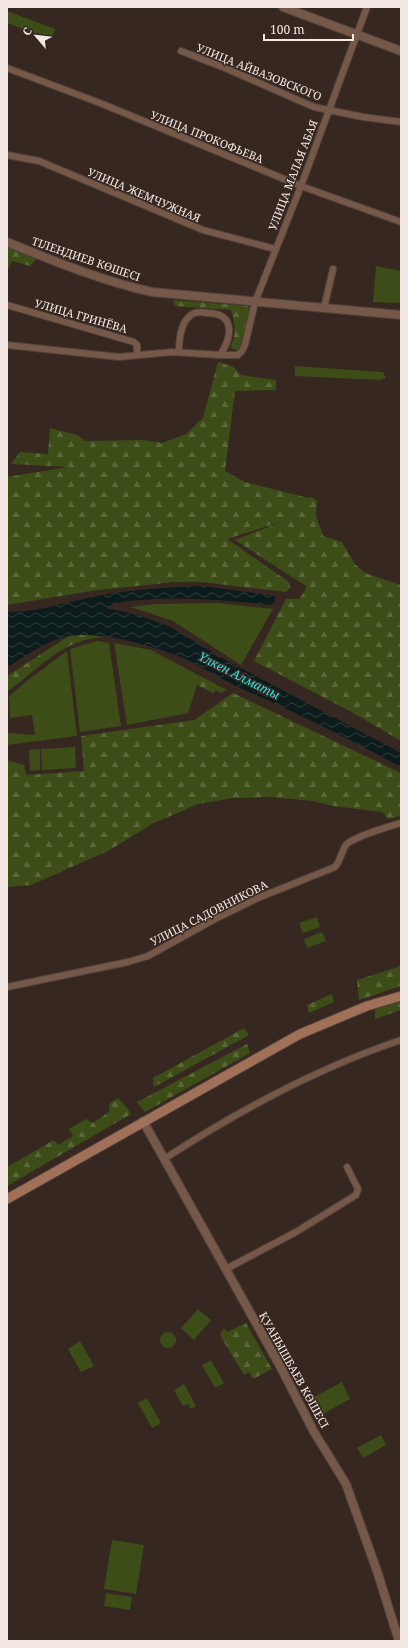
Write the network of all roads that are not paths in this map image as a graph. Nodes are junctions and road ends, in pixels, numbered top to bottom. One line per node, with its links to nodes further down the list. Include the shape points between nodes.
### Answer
1 (283, 7): 3 (street)
2 (368, 7): 3 (street, УЛИЦА МАЛАЯ АБАЯ)
3 (358, 35): 5 (street); 7 (street, УЛИЦА МАЛАЯ АБАЯ)
4 (181, 51): 7 (street, УЛИЦА АЙВАЗОВСКОГО, via 314,107)
5 (401, 51)
6 (7, 68): 10 (street, УЛИЦА ПРОКОФЬЕВА, via 100,103)
7 (329, 110): 8 (street, УЛИЦА АЙВАЗОВСКОГО); 10 (street, УЛИЦА МАЛАЯ АБАЯ)
8 (401, 122)
9 (7, 154): 13 (street, УЛИЦА ЖЕМЧУЖНАЯ, via 39,161 203,230)
10 (301, 186): 11 (street, УЛИЦА ПРОКОФЬЕВА); 13 (street, УЛИЦА МАЛАЯ АБАЯ)
11 (401, 222)
12 (7, 242): 15 (street, ТІЛЕНДИЕВ КӨШЕСІ, via 128,287 168,294)
13 (275, 249): 15 (street, УЛИЦА МАЛАЯ АБАЯ)
14 (333, 269): 17 (street)
15 (255, 302): 17 (street, ТІЛЕНДИЕВ КӨШЕСІ); 22 (street, УЛИЦА МАЛАЯ АБАЯ, via 242,351 238,355)
16 (7, 306): 21 (street, УЛИЦА ГРИНЁВА, via 134,342 137,344)
17 (324, 308): 18 (street, ТІЛЕНДИЕВ КӨШЕСІ)
18 (401, 315)
19 (9, 345): 21 (street, via 119,357)
20 (179, 352): 21 (street); 22 (street); 22 (street, via 181,330 191,315 197,312 212,313 228,322 229,339)
21 (137, 355)
22 (220, 355)
23 (401, 823): 24 (street, УЛИЦА САДОВНИКОВА, via 348,843 342,850 340,862 336,867 258,898 148,956)
24 (7, 988)
25 (401, 996): 27 (main road, via 367,1006 300,1034)
26 (401, 1040): 28 (street, via 364,1053 297,1083)
27 (143, 1121): 28 (street, ҚУАНЫШБАЕВ КӨШЕСІ); 30 (main road)
28 (164, 1159): 31 (street, ҚУАНЫШБАЕВ КӨШЕСІ)
29 (347, 1167): 31 (street, via 358,1189 356,1195 296,1232)
30 (7, 1199)
31 (226, 1269): 32 (street, ҚУАНЫШБАЕВ КӨШЕСІ, via 314,1432 346,1484)
32 (399, 1641)

